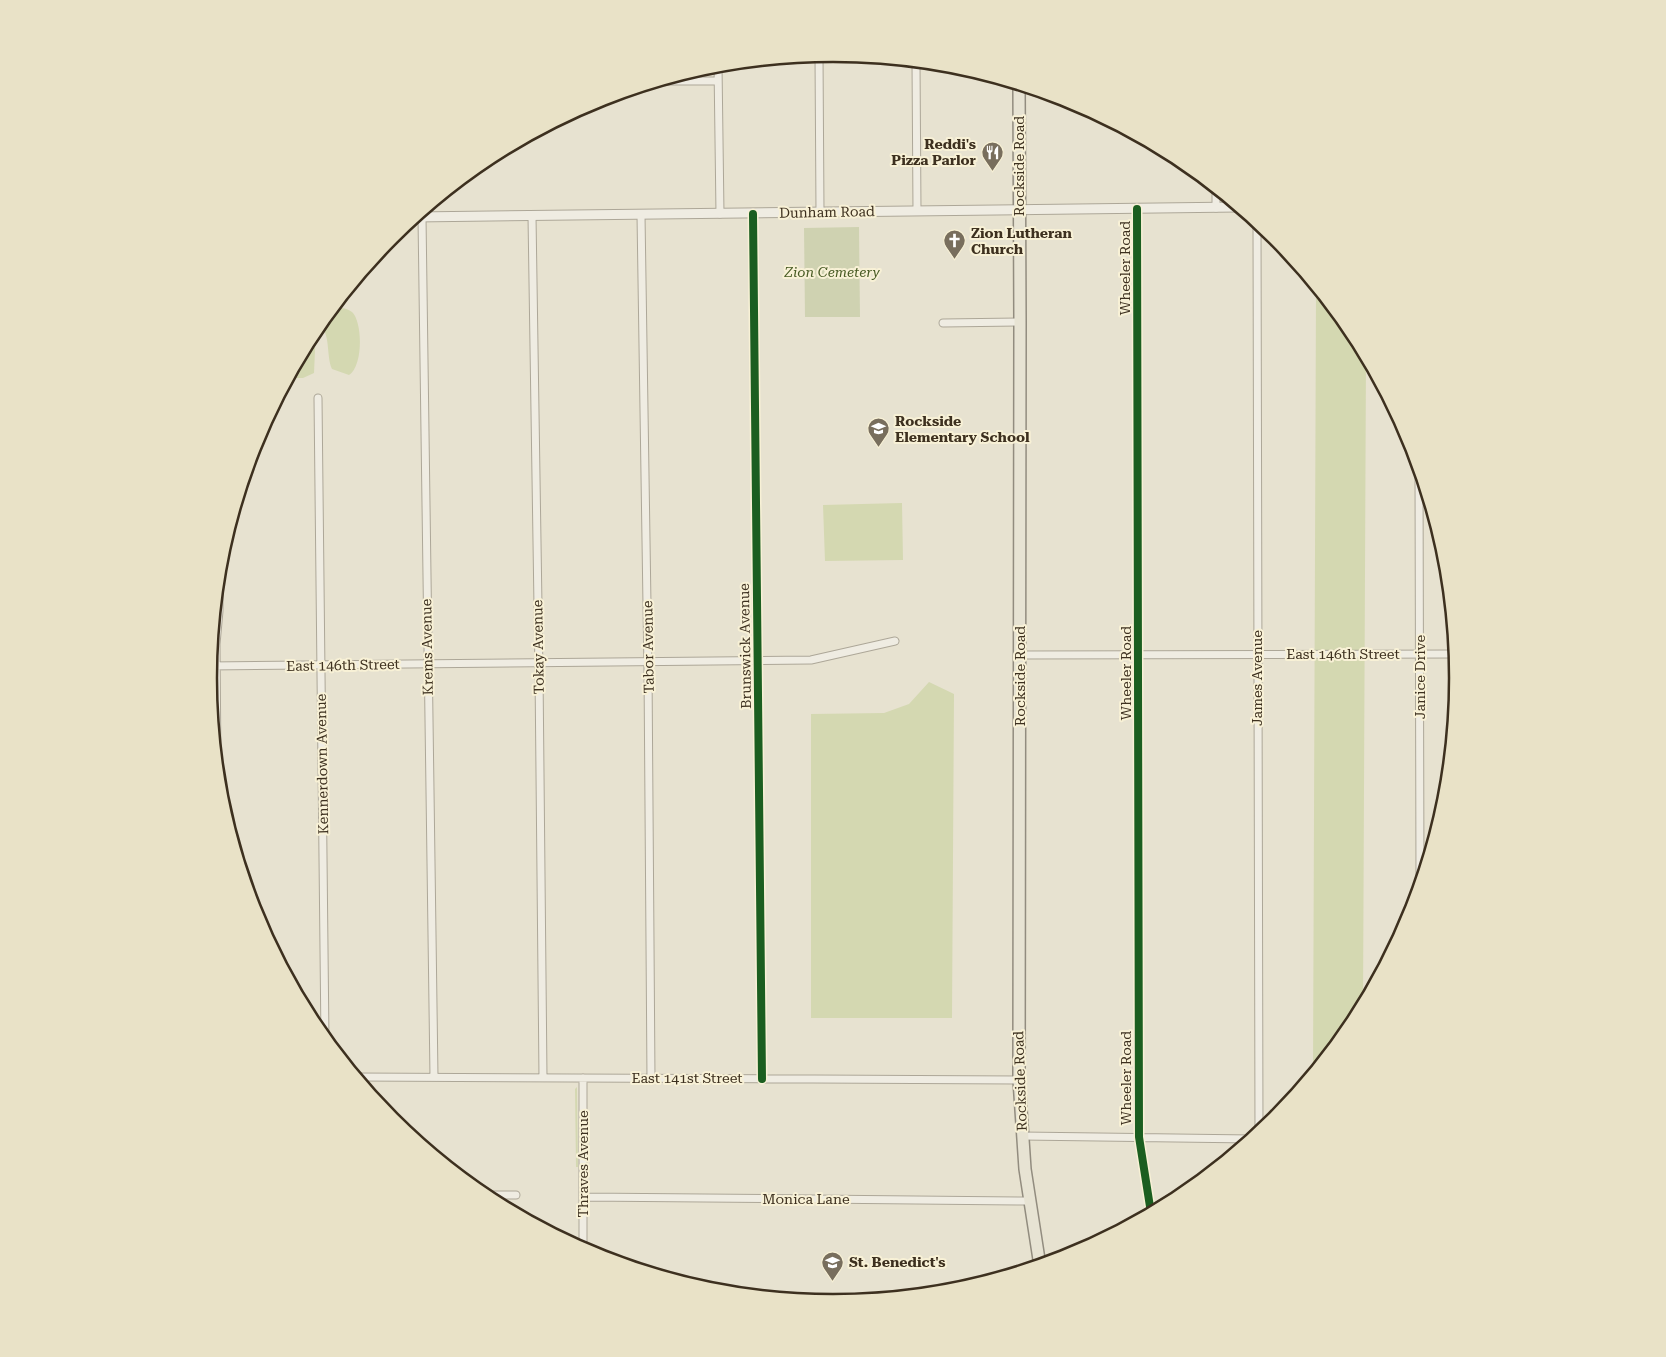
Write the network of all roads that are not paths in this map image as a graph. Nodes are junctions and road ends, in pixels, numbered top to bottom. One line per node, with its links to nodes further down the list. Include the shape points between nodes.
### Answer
1 (819, 63): 13 (street)
2 (916, 68): 11 (street)
3 (718, 73): 5 (street)
4 (683, 81): 5 (street)
5 (718, 81): 14 (street)
6 (1018, 91): 12 (main road, Rockside Road)
7 (1216, 196): 9 (street)
8 (1230, 207): 9 (street, Dunham Road)
9 (1216, 208): 10 (street, Dunham Road)
10 (1137, 209): 12 (street, Dunham Road); 30 (street, Wheeler Road)
11 (917, 211): 12 (street, Dunham Road); 13 (street, Dunham Road)
12 (1018, 211): 21 (main road, Rockside Road)
13 (820, 212): 15 (street, Dunham Road)
14 (720, 214): 15 (street, Dunham Road); 16 (street, Dunham Road)
15 (753, 214): 31 (street, Brunswick Avenue)
16 (641, 215): 17 (street, Dunham Road); 32 (street, Tabor Avenue)
17 (532, 216): 18 (street, Dunham Road); 33 (street, Tokay Avenue)
18 (425, 217)
19 (419, 222): 34 (street, Krems Avenue)
20 (1257, 232): 26 (street, James Avenue)
21 (1020, 322): 22 (street); 29 (main road, Rockside Road)
22 (943, 323)
23 (318, 398): 35 (street, Kennerdown Avenue)
24 (1419, 490): 27 (street, Janice Drive)
25 (895, 642): 31 (street, East 146th Street, via 811,660)
26 (1257, 654): 27 (street, East 146th Street); 30 (street, East 146th Street); 46 (street, James Avenue)
27 (1420, 654): 28 (street, East 146th Street); 37 (street, Janice Drive)
28 (1448, 654)
29 (1020, 655): 30 (street, East 146th Street); 45 (main road, Rockside Road)
30 (1139, 655): 48 (street, Wheeler Road)
31 (757, 660): 32 (street, East 146th Street); 44 (street, Brunswick Avenue)
32 (648, 662): 33 (street, East 146th Street); 43 (street, Tabor Avenue)
33 (539, 663): 34 (street, East 146th Street); 41 (street, Tokay Avenue)
34 (427, 664): 35 (street, East 146th Street); 40 (street, Krems Avenue)
35 (321, 665): 36 (street, East 146th Street); 38 (street, Kennerdown Avenue)
36 (217, 666)
37 (1420, 864)
38 (325, 1026)
39 (364, 1077): 40 (street, East 141st Street)
40 (434, 1077): 41 (street, East 141st Street)
41 (543, 1077): 42 (street, East 141st Street)
42 (583, 1078): 43 (street, East 141st Street); 52 (street, Thraves Avenue)
43 (651, 1078): 44 (street, East 141st Street)
44 (762, 1079): 45 (street, East 141st Street)
45 (1019, 1080): 47 (main road, Rockside Road)
46 (1259, 1123)
47 (1022, 1136): 48 (street); 53 (main road, Rockside Road)
48 (1139, 1138): 49 (street); 54 (street, Wheeler Road)
49 (1242, 1139)
50 (497, 1195): 51 (street)
51 (516, 1195)
52 (583, 1197): 53 (street, Monica Lane); 55 (street, Thraves Avenue)
53 (1029, 1201): 56 (main road, Rockside Road)
54 (1150, 1206)
55 (584, 1242)
56 (1039, 1259)

